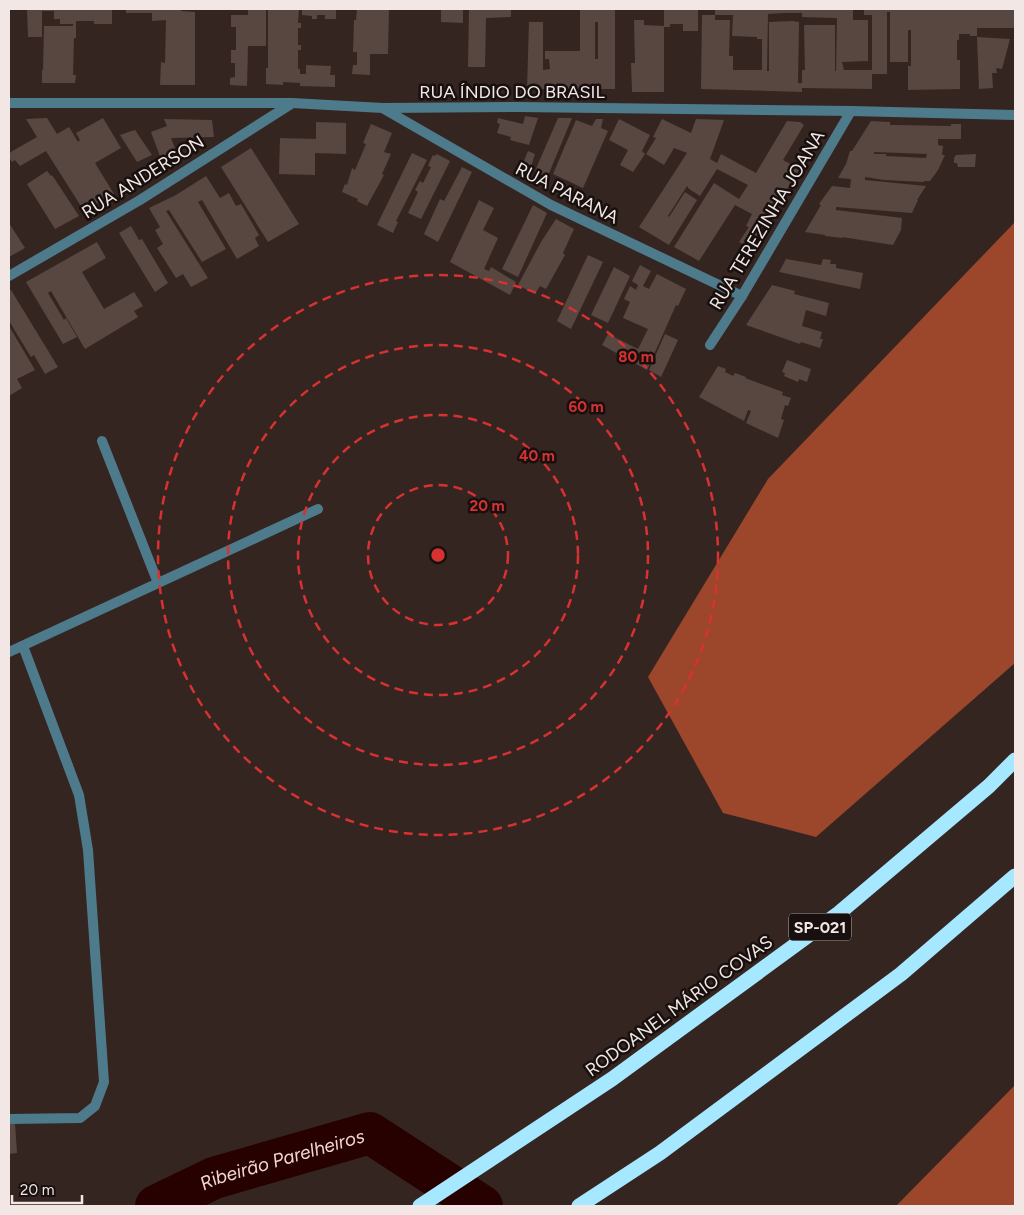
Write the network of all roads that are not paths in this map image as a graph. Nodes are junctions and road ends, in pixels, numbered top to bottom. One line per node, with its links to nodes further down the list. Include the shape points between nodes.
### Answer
1 (9, 103): 2 (street, RUA ÍNDIO DO BRASIL)
2 (292, 103): 3 (street, RUA ÍNDIO DO BRASIL); 6 (street, RUA ANDERSON, via 140,200)
3 (383, 108): 4 (street, RUA ÍNDIO DO BRASIL); 7 (street, RUA PARANA, via 551,206)
4 (851, 111): 5 (street, RUA ÍNDIO DO BRASIL); 7 (street, RUA TEREZINHA JOANA)
5 (1015, 115)
6 (9, 276)
7 (742, 296): 8 (street, RUA TEREZINHA JOANA)
8 (710, 345)
9 (102, 441): 11 (street)
10 (318, 509): 11 (street)
11 (158, 583): 12 (street)
12 (23, 646): 13 (street); 16 (street, via 79,795 88,850 104,1082 95,1106 80,1118)
13 (9, 652)
14 (1015, 760): 17 (highway, RODOANEL MÁRIO COVAS / SP-021, via 989,786 839,913 612,1079)
15 (1015, 876): 18 (highway, via 901,974 660,1153)
16 (9, 1119)
17 (420, 1206)
18 (579, 1206)

